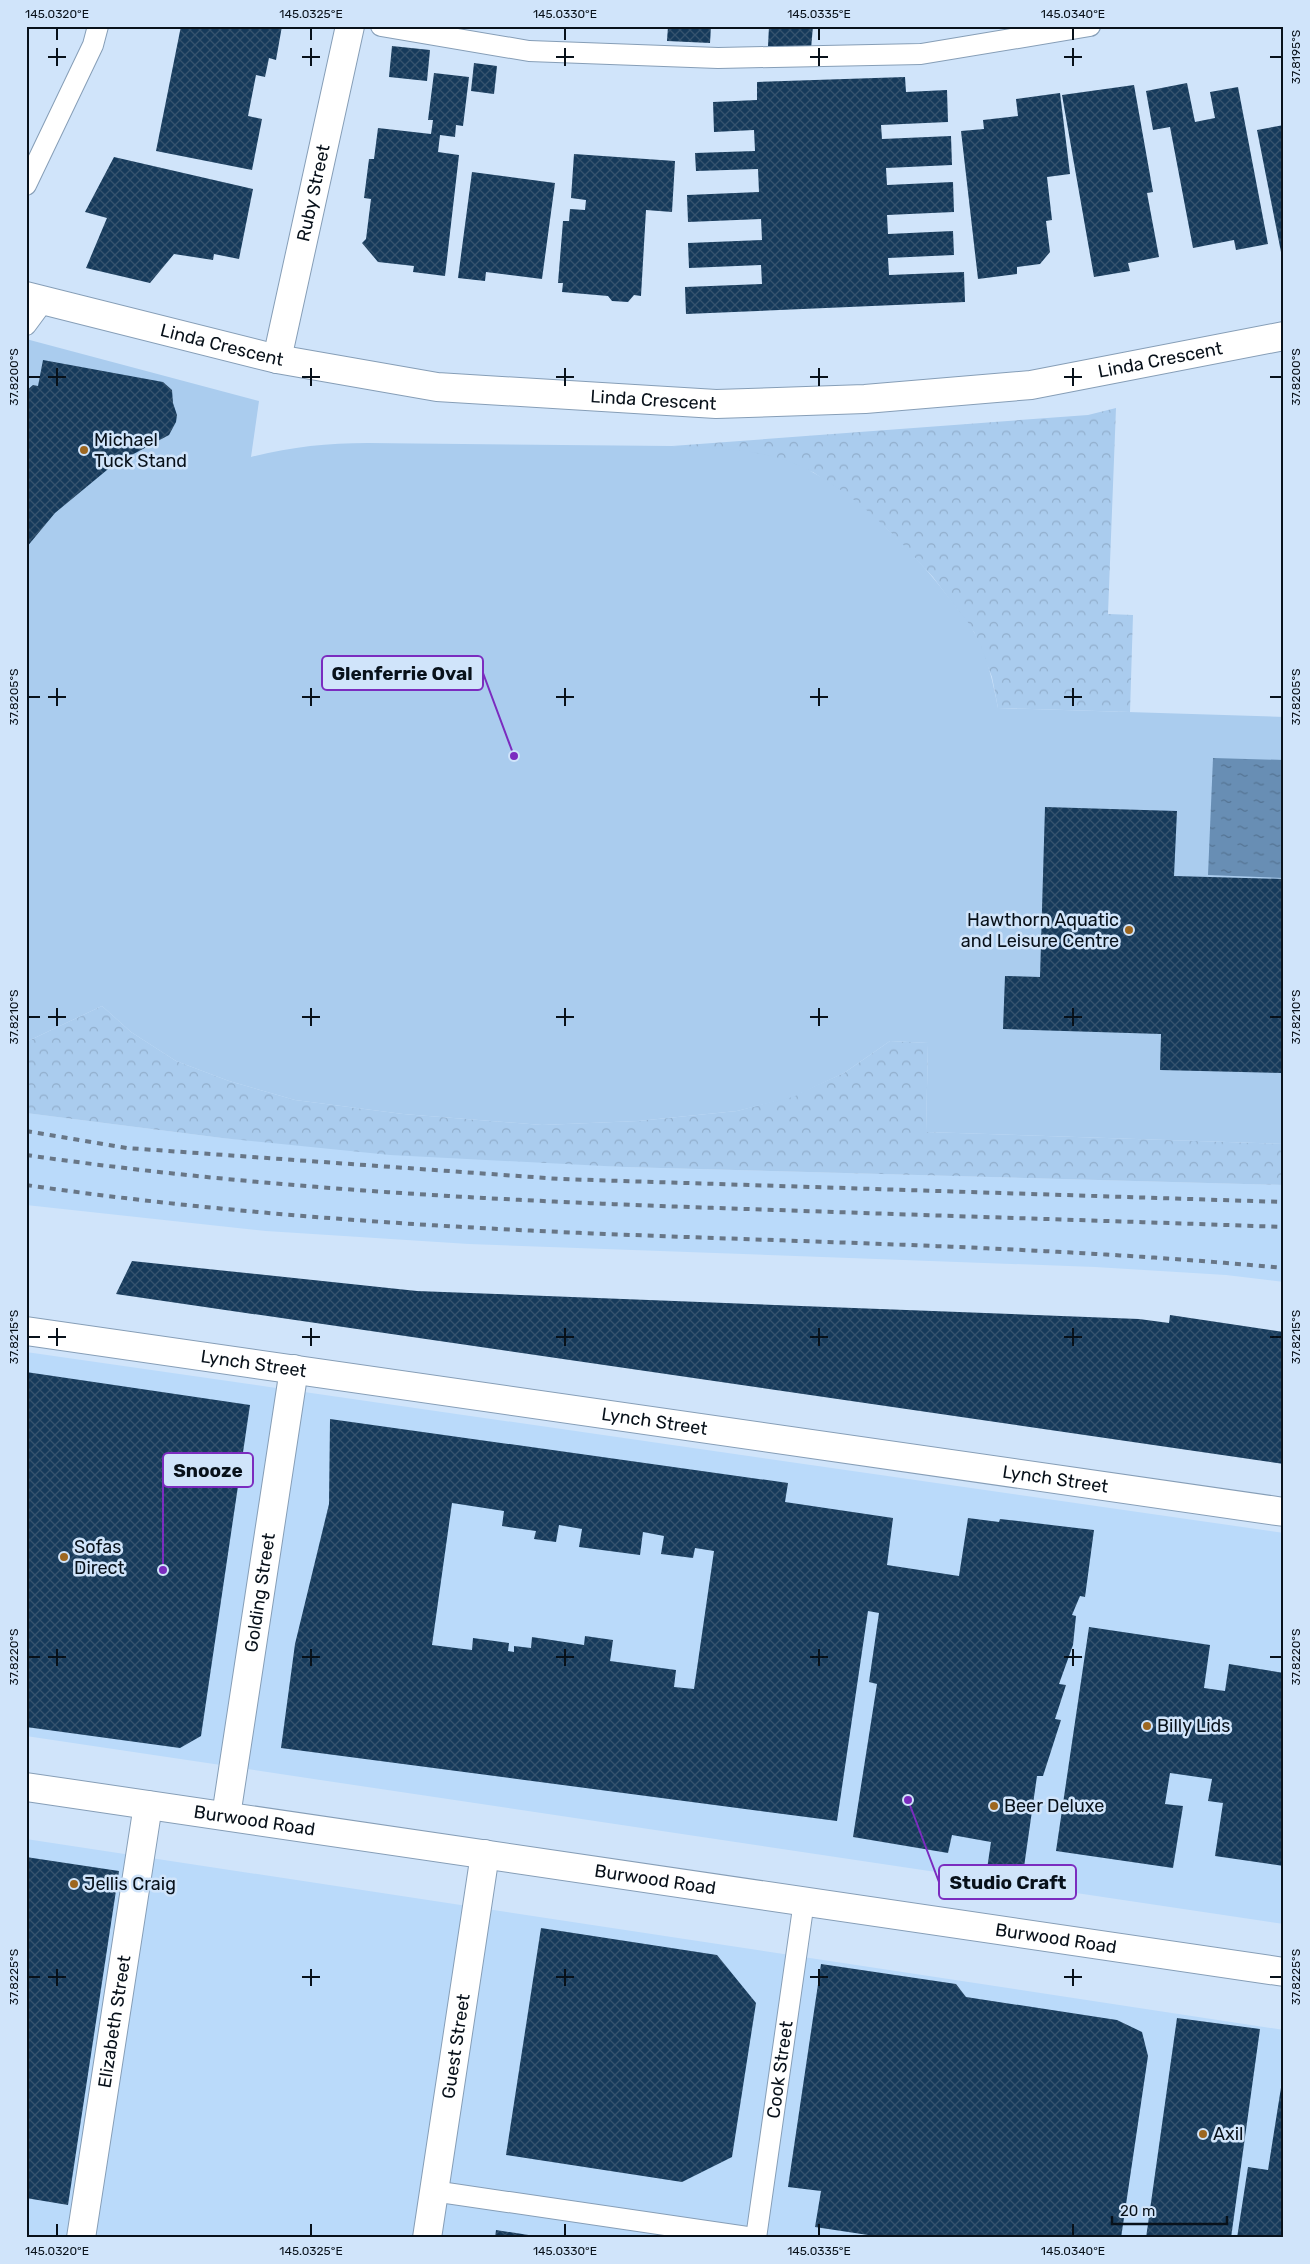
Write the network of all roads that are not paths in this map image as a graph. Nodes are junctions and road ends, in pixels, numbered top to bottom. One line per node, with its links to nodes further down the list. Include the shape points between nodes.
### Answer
1 (98, 26): 5 (lane, via 93,45)
2 (350, 26): 9 (street, Ruby Street)
3 (381, 26): 4 (lane, via 528,51 718,58 920,54)
4 (1090, 26)
5 (26, 185)
6 (35, 299): 7 (lane); 9 (street, Linda Crescent)
7 (26, 325)
8 (1284, 336): 9 (street, Linda Crescent, via 1031,385 865,399 716,404 437,386)
9 (277, 359)
10 (26, 1331): 11 (street, Lynch Street)
11 (294, 1369): 12 (street, Lynch Street); 15 (street, Golding Street)
12 (1284, 1512)
13 (26, 1787): 14 (street, Burwood Road)
14 (148, 1805): 15 (street, Burwood Road); 20 (street, Elizabeth Street)
15 (226, 1816): 16 (street, Burwood Road)
16 (485, 1854): 17 (street, Burwood Road); 19 (street, Guest Street)
17 (804, 1901): 18 (street, Burwood Road); 22 (lane, Cook Street)
18 (1284, 1972)
19 (433, 2191): 21 (street, Guest Street); 22 (lane)
20 (81, 2238)
21 (426, 2238)
22 (755, 2238)

